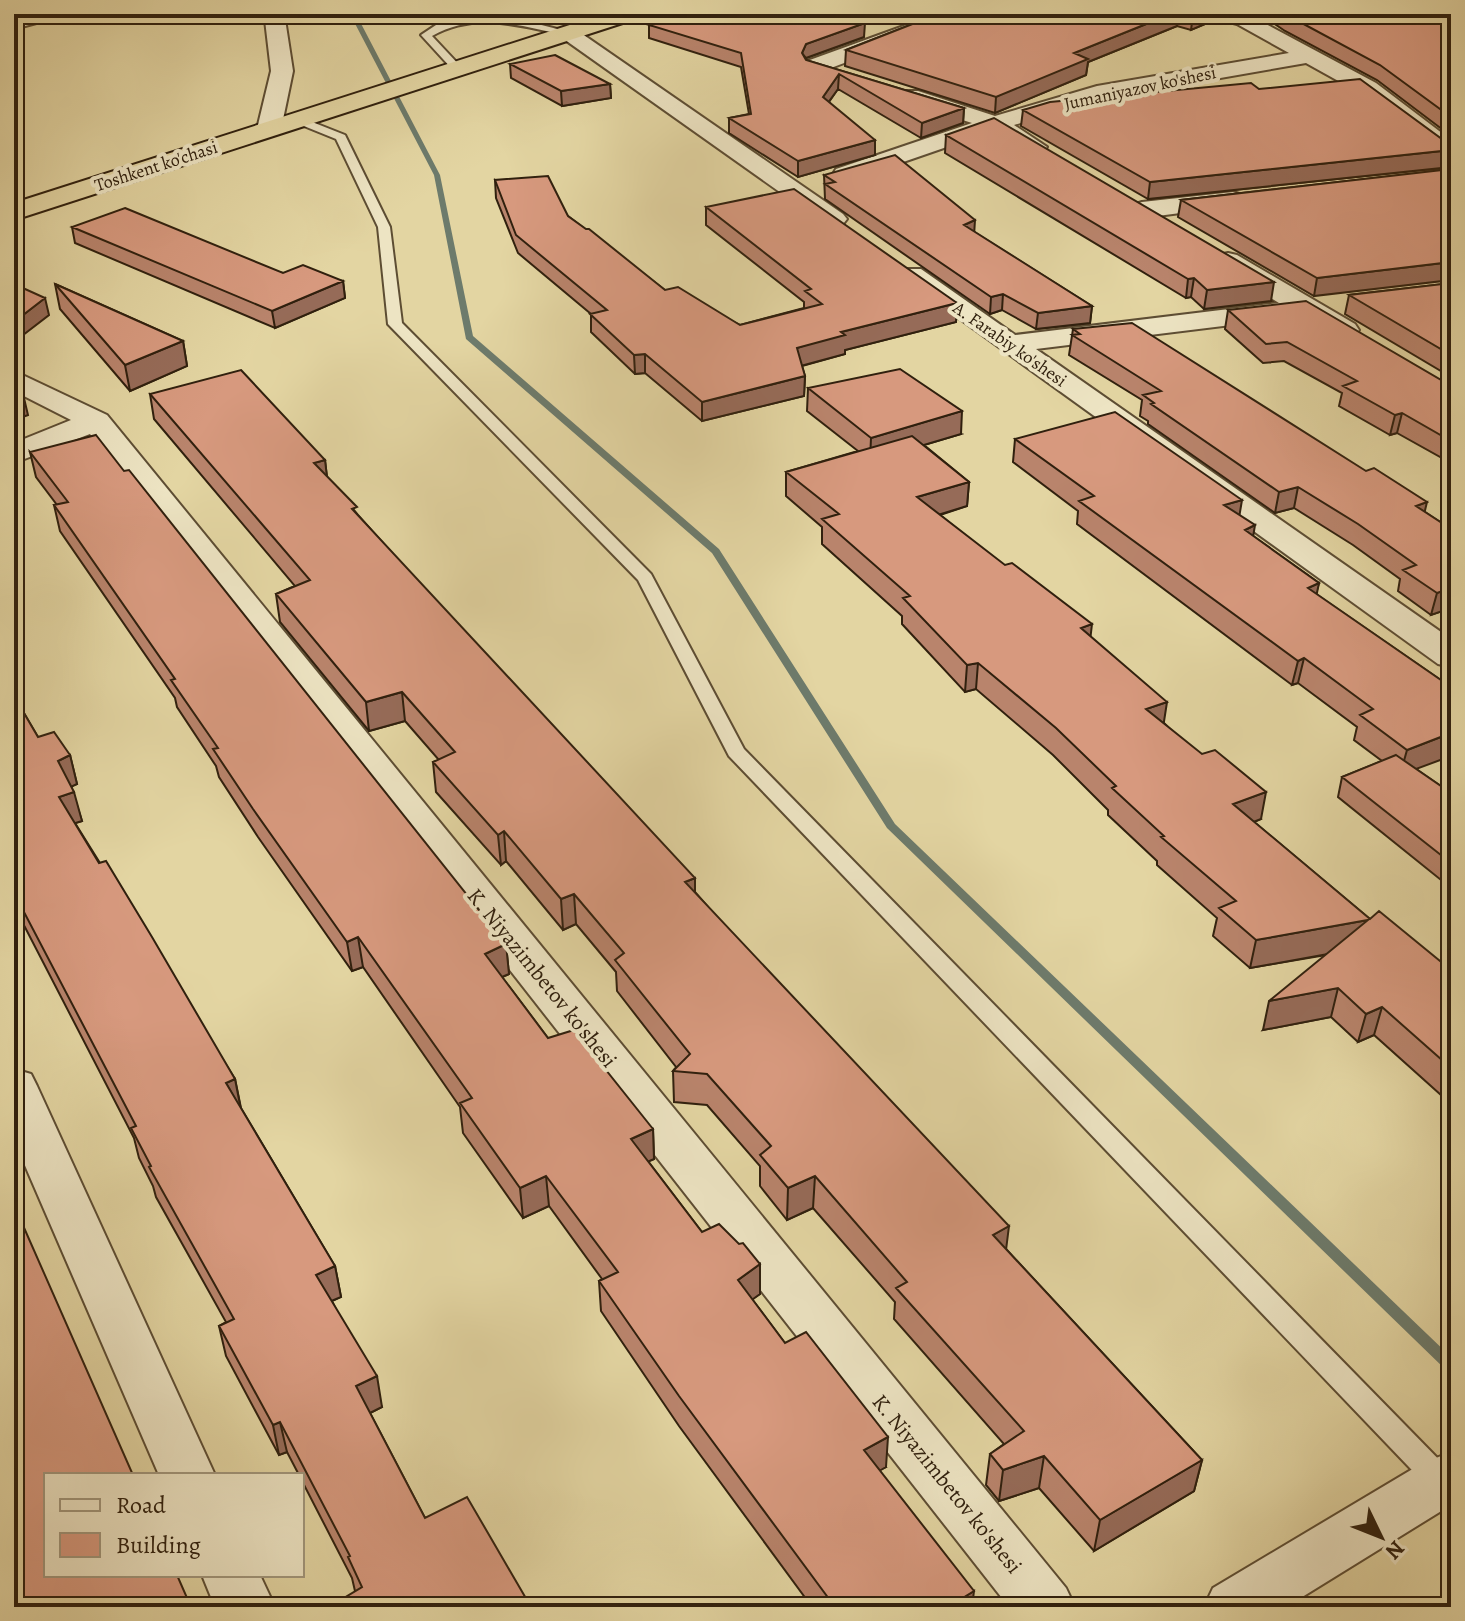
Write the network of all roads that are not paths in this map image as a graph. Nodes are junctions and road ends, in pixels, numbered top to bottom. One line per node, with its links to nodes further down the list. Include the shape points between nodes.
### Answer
1 (48, 14): 7 (street)
2 (271, 14): 15 (street, via 282,71)
3 (627, 14): 8 (highway)
4 (956, 14): 11 (street, via 815,66)
5 (1220, 14): 6 (street)
6 (1252, 17): 9 (street)
7 (14, 23)
8 (568, 33): 10 (highway); 10 (lane, via 497,18 439,26 426,35); 18 (street)
9 (1309, 56): 14 (street, Jumaniyazov ko'shesi, via 1097,93); 16 (street, via 1368,88)
10 (449, 70): 13 (highway, Toshkent ko'chasi)
11 (860, 80)
12 (890, 90): 14 (street)
13 (298, 120): 15 (highway, Toshkent ko'chasi); 37 (lane, via 341,137 378,214 395,324 645,578 736,752)
14 (995, 123): 17 (street); 18 (street, Jumaniyazov ko'shesi)
15 (269, 129): 22 (highway, Toshkent ko'chasi)
16 (1451, 151)
17 (1062, 163)
18 (791, 189): 24 (street)
19 (1115, 194): 21 (street)
20 (1250, 198): 21 (street)
21 (1142, 210): 23 (street)
22 (14, 212)
23 (1180, 232)
24 (856, 235)
25 (1206, 247): 28 (street)
26 (895, 262): 29 (street, A. Farabiy ko'shesi)
27 (1351, 302): 28 (street)
28 (1308, 308): 29 (street); 30 (street)
29 (1011, 344): 34 (street, A. Farabiy ko'shesi)
30 (1373, 346)
31 (14, 380): 32 (street, K. Niyazimbetov ko'shesi)
32 (96, 421): 33 (street); 40 (street, K. Niyazimbetov ko'shesi)
33 (14, 454)
34 (1451, 656)
35 (14, 1086): 36 (street)
36 (186, 1473)
37 (1441, 1481): 41 (street)
38 (232, 1577): 39 (street)
39 (245, 1607)
40 (1045, 1607)
41 (1234, 1607)

